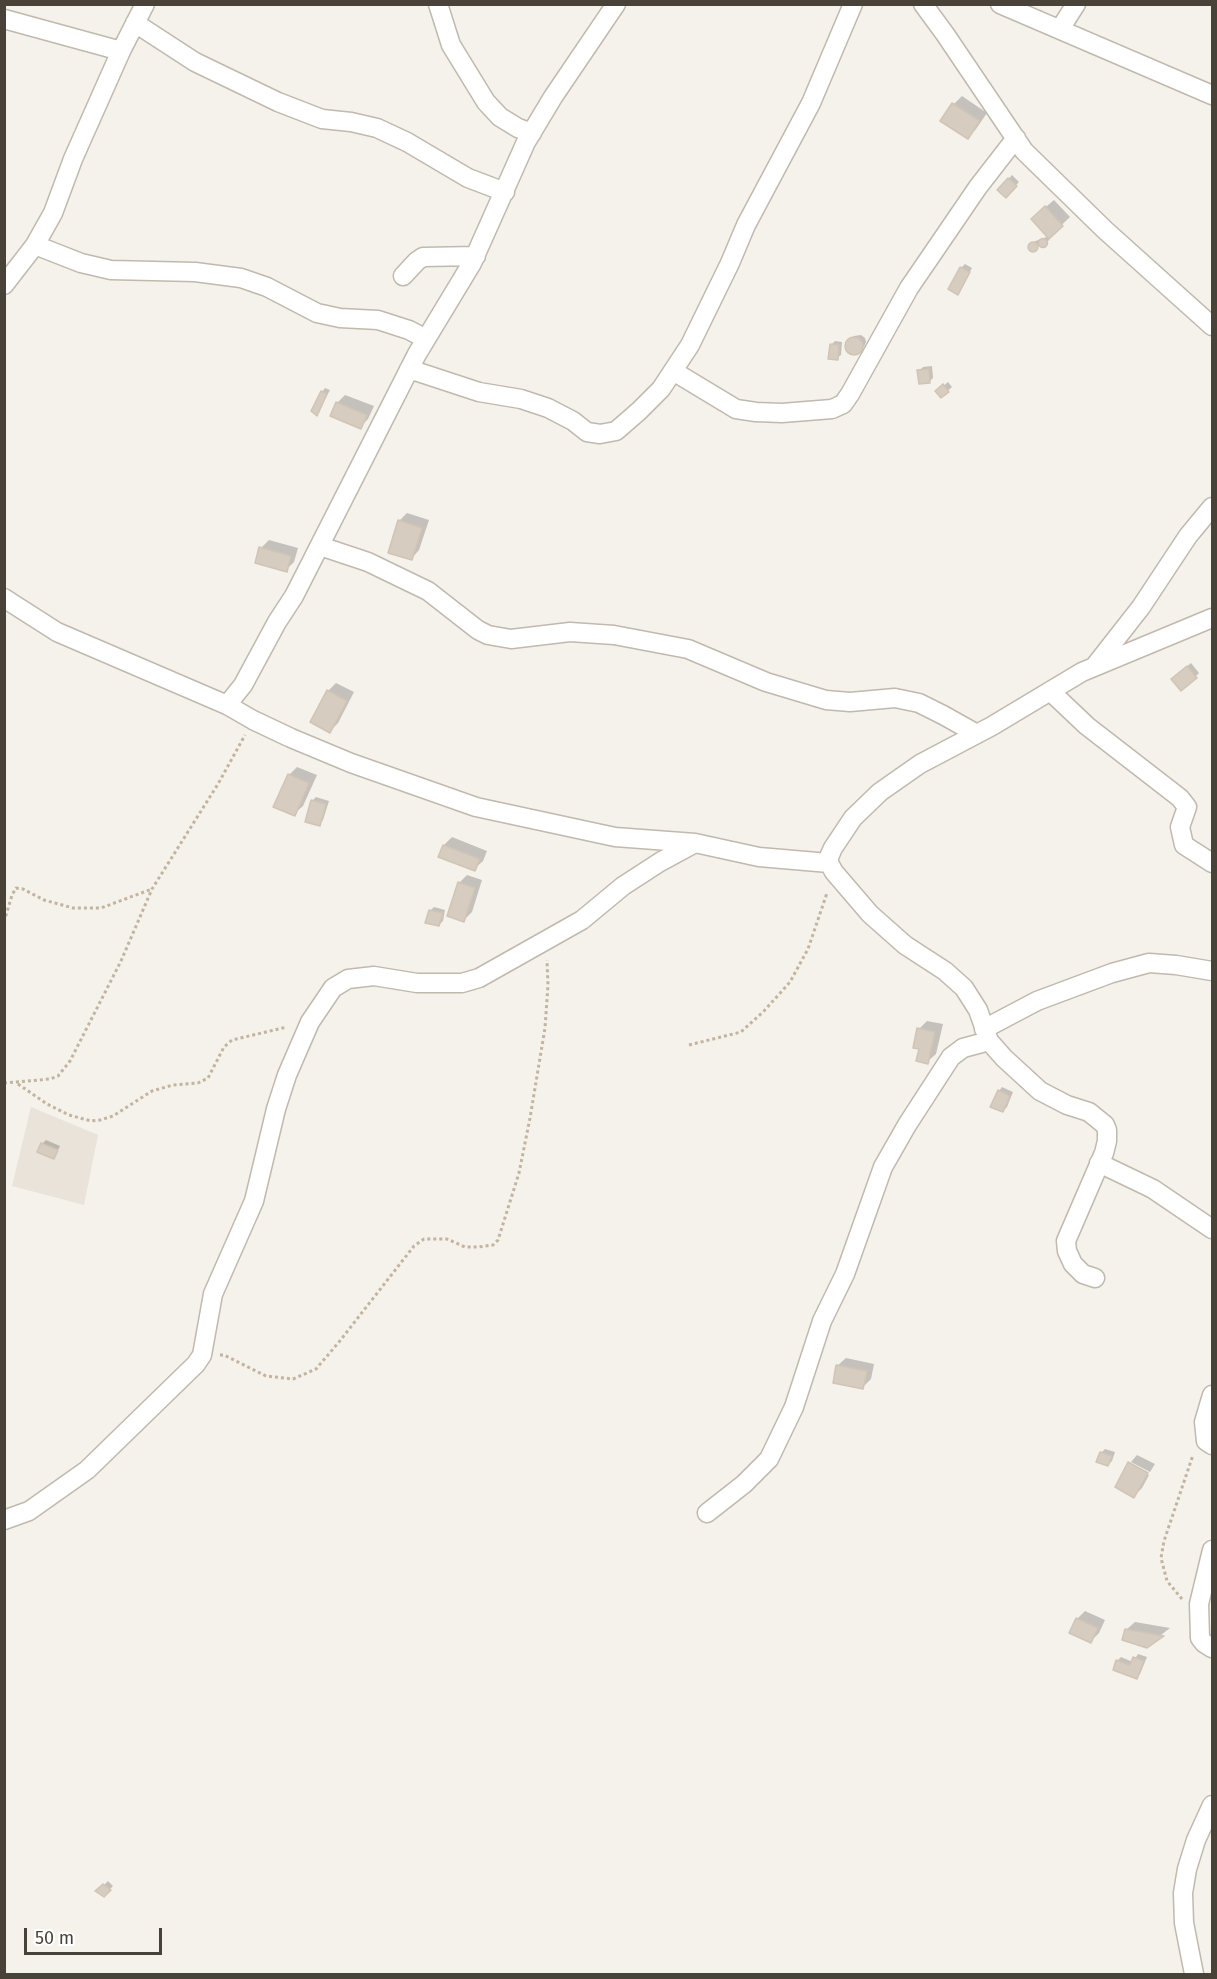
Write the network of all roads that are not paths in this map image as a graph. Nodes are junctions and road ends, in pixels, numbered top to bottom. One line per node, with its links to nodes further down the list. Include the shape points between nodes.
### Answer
1 (145, 4): 9 (street)
2 (438, 4): 13 (street, via 451,45 486,102 500,117)
3 (616, 4): 13 (street)
4 (853, 4): 23 (street, via 811,103 746,225 690,345)
5 (923, 4): 14 (street)
6 (1000, 4): 10 (street)
7 (1076, 4): 10 (street)
8 (4, 19): 11 (street)
9 (135, 23): 11 (street); 15 (street, via 195,62 278,102 322,119 377,128 468,178)
10 (1060, 29): 12 (street)
11 (121, 51): 16 (street, via 53,213)
12 (1212, 95)
13 (532, 132): 15 (street)
14 (1016, 138): 20 (street, via 1024,151 1105,230); 23 (street, via 909,288 843,404 832,409 782,413 736,409)
15 (505, 192): 17 (street)
16 (35, 245): 19 (street); 21 (street, via 111,270 195,272 241,278 317,313 378,320)
17 (476, 256): 18 (street, via 423,257); 21 (street)
18 (403, 276)
19 (4, 285)
20 (1212, 326)
21 (426, 339): 22 (street)
22 (410, 369): 23 (street, via 479,392 530,402 573,421 587,432 600,434 616,430 639,411 661,390); 25 (street)
23 (673, 371)
24 (1212, 507): 28 (street)
25 (320, 546): 30 (street, via 243,684); 31 (street, via 368,562 428,591 488,635 511,639 570,632 614,635 688,649 766,682 826,700 895,698 919,703)
26 (4, 598): 30 (street, via 57,632)
27 (1212, 618): 28 (street)
28 (1094, 667): 29 (street)
29 (1050, 691): 31 (street); 33 (street, via 1123,755 1180,798 1187,807 1180,826 1184,845)
30 (227, 705): 32 (street, via 351,763 476,807 615,837)
31 (977, 734): 34 (street, via 920,764 880,792 853,818 833,848)
32 (695, 843): 34 (street); 43 (street, via 633,880 582,920 479,978 462,983 417,983 374,976 348,979 333,988 310,1022 287,1075 254,1201 213,1294 202,1355 182,1380 87,1470 28,1511)
33 (1212, 863)
34 (832, 868): 36 (street, via 870,914 964,988 978,1010)
35 (1212, 971): 36 (street, via 1149,963 1112,973 1037,1001)
36 (986, 1035): 37 (street, via 1040,1091 1102,1121 1107,1141); 42 (street, via 951,1057 883,1167 845,1274 822,1321 794,1407 769,1459)
37 (1099, 1163): 38 (street, via 1153,1189); 39 (street, via 1066,1241 1073,1264 1083,1274)
38 (1212, 1229)
39 (1095, 1278)
40 (1212, 1395): 41 (street, via 1204,1422)
41 (1209, 1443)
42 (707, 1513)
43 (4, 1520)
44 (1212, 1550): 45 (street, via 1199,1604 1200,1638)
45 (1212, 1648)
46 (1212, 1805): 47 (street, via 1196,1840 1183,1893 1184,1923)
47 (1194, 1974)

